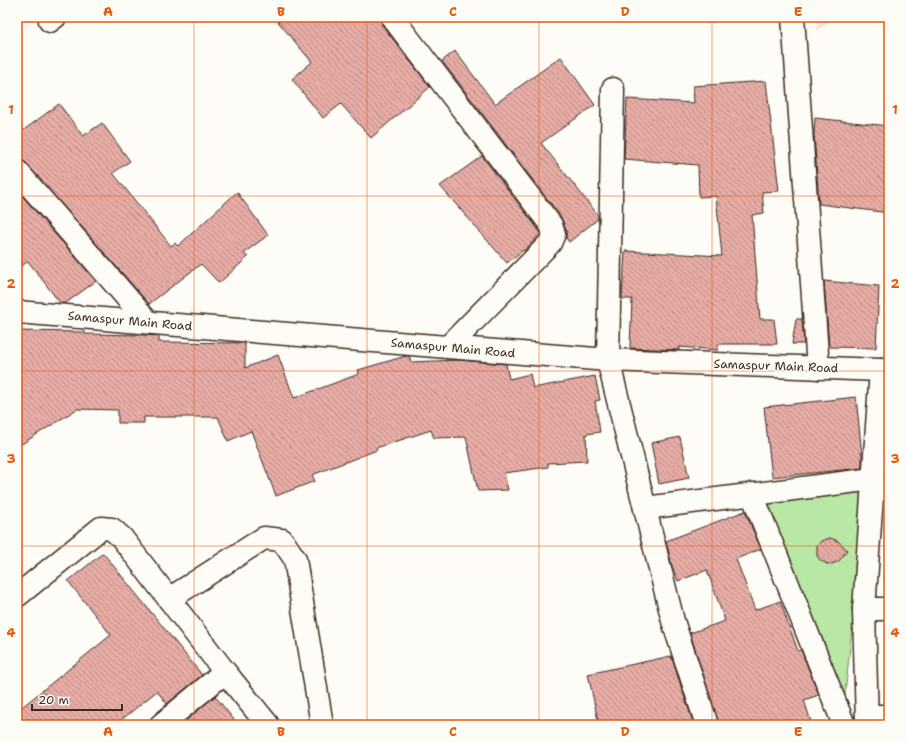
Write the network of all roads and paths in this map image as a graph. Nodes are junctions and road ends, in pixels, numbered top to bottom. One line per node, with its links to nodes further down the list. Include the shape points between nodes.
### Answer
1 (392, 17): 7 (street, via 551,225 554,234 550,242)
2 (792, 17): 9 (street)
3 (613, 88): 8 (street)
4 (17, 171): 6 (street)
5 (17, 312): 6 (street, Samaspur Main Road)
6 (148, 322): 7 (street, Samaspur Main Road)
7 (448, 347): 8 (street, Samaspur Main Road)
8 (608, 360): 9 (street, Samaspur Main Road); 13 (street)
9 (818, 368): 10 (street, Samaspur Main Road)
10 (885, 371): 11 (street)
11 (878, 488): 12 (street); 16 (street)
12 (752, 494): 13 (street); 25 (street)
13 (645, 508): 24 (street, via 673,621)
14 (20, 588): 15 (street, via 101,528 112,529 122,538)
15 (169, 599): 18 (street); 23 (street, via 264,538 282,540 295,559)
16 (864, 609): 17 (street); 20 (street)
17 (889, 609)
18 (225, 672): 21 (street); 22 (street)
19 (889, 716): 20 (street)
20 (867, 720)
21 (161, 725)
22 (268, 725)
23 (322, 725)
24 (707, 725)
25 (844, 725)

